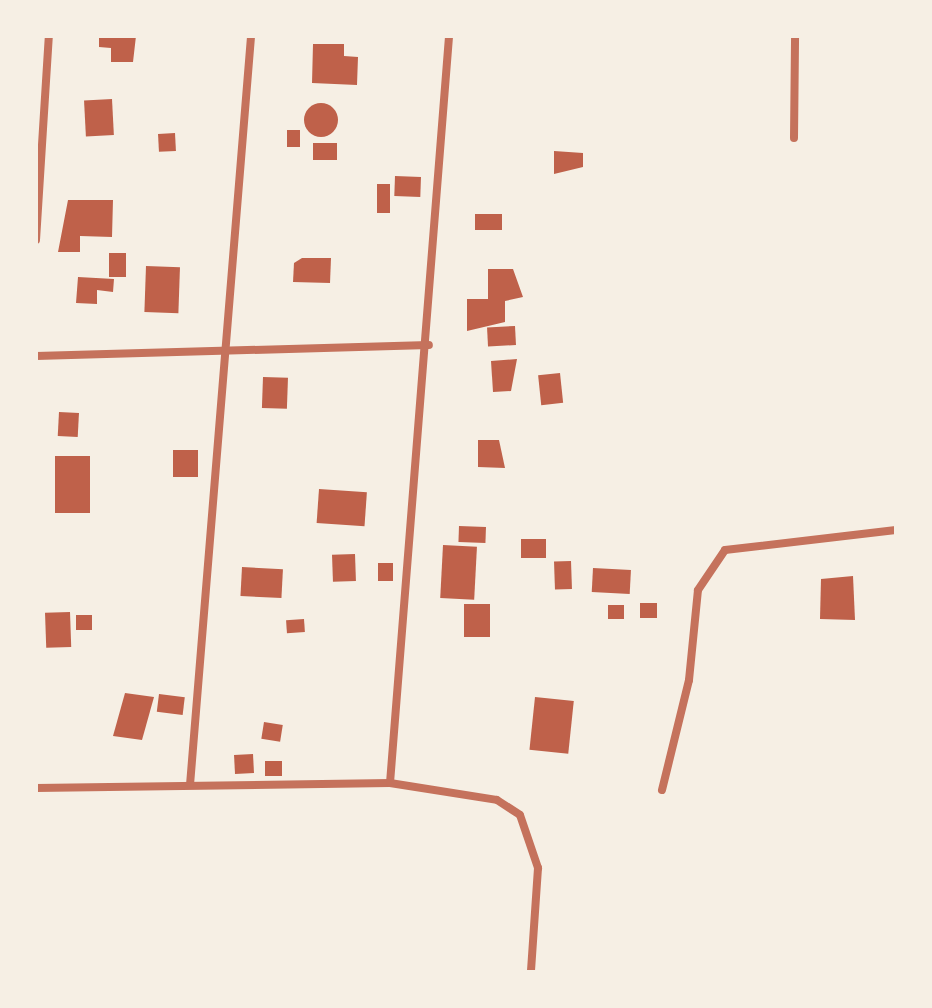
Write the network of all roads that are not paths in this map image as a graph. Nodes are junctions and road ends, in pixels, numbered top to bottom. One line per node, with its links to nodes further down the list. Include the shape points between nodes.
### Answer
1 (49, 36): 6 (street)
2 (251, 36): 8 (street)
3 (449, 36): 7 (street)
4 (795, 36): 5 (street)
5 (794, 138)
6 (36, 240)
7 (429, 345): 8 (street); 11 (street)
8 (229, 350): 9 (street); 12 (street)
9 (36, 356)
10 (896, 530): 14 (street, via 725,550 698,590 689,680)
11 (390, 783): 12 (street); 15 (street, via 472,793 520,815 538,868)
12 (190, 785): 13 (street)
13 (36, 788)
14 (662, 790)
15 (531, 972)

